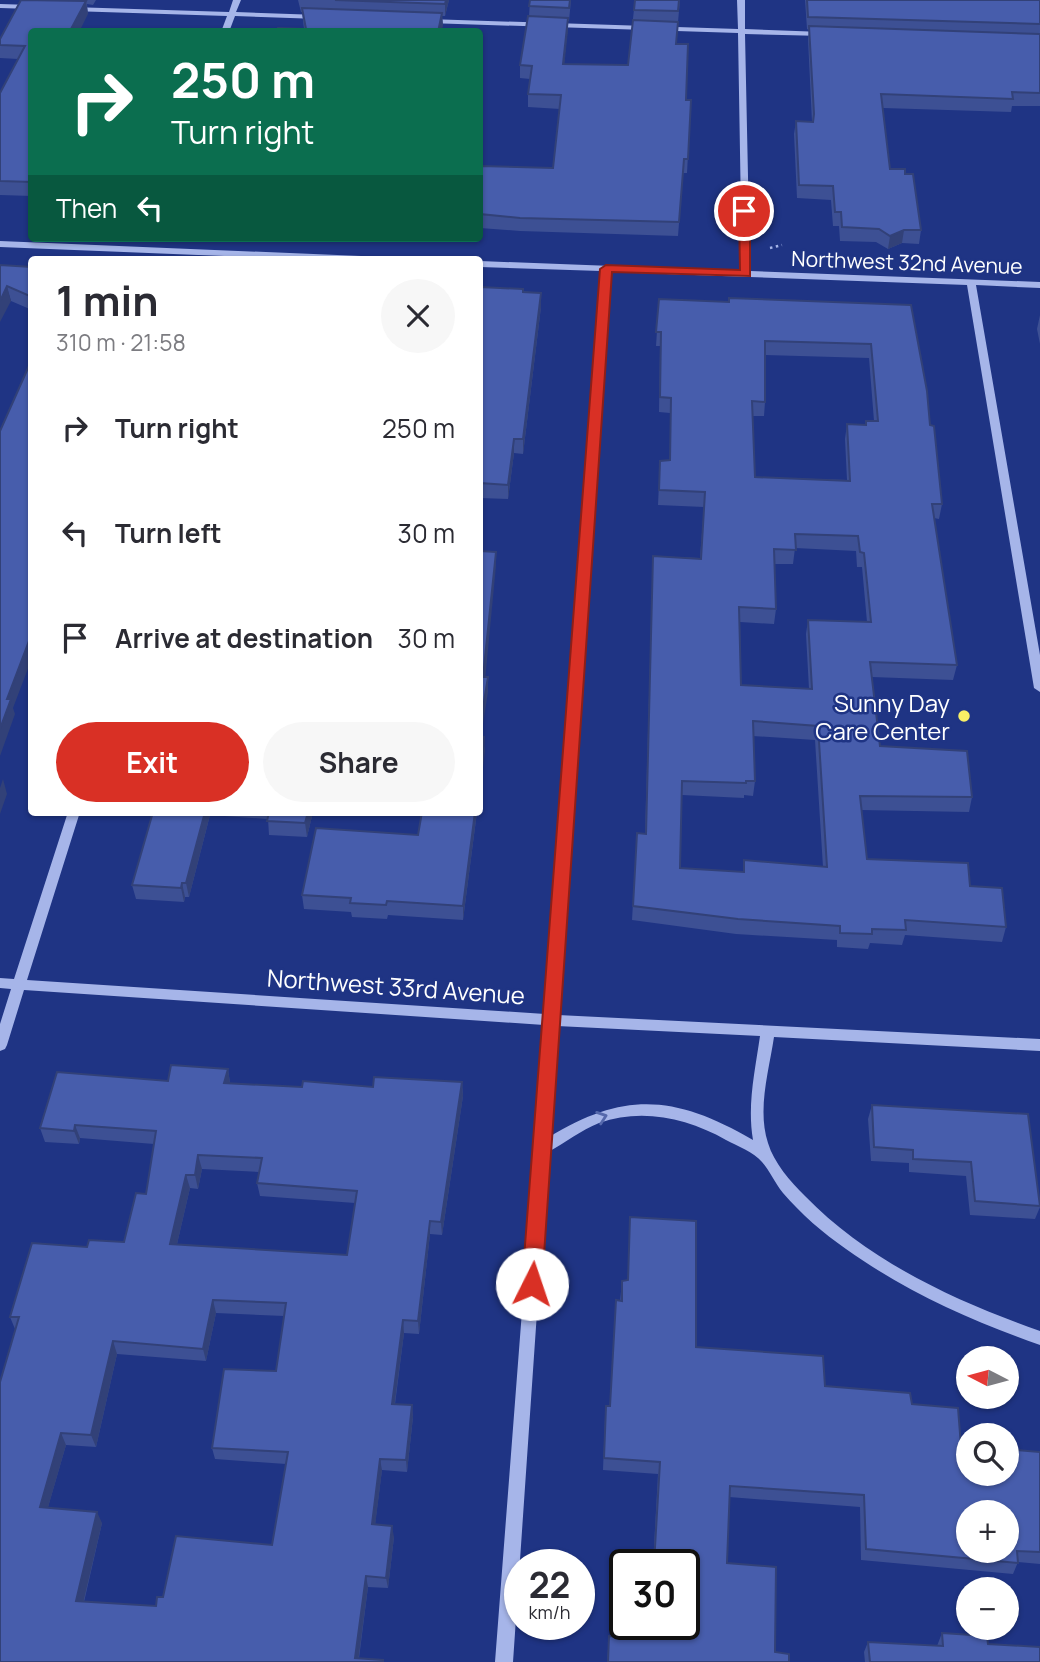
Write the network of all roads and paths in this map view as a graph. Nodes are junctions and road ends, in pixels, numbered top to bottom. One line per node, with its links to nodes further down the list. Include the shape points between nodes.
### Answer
1 (237, 0): 6 (street)
2 (741, 0): 10 (street)
3 (0, 6): 4 (street)
4 (41, 7)
5 (55, 8): 6 (street)
6 (232, 14): 7 (street); 9 (street)
7 (329, 18)
8 (412, 20): 10 (street)
9 (227, 28)
10 (740, 31): 11 (street); 20 (street)
11 (835, 34)
12 (143, 242): 16 (street)
13 (0, 244): 16 (street)
14 (782, 245): 15 (path)
15 (766, 249)
16 (140, 250): 17 (street)
17 (233, 256)
18 (483, 264): 19 (street, Northwest 32nd Avenue)
19 (606, 269): 20 (street, Northwest 32nd Avenue); 27 (street)
20 (746, 273): 21 (street, Northwest 32nd Avenue)
21 (971, 282): 22 (street, Northwest 32nd Avenue); 23 (street)
22 (1040, 285)
23 (1040, 688)
24 (73, 816): 26 (street)
25 (0, 983): 26 (street, Northwest 33rd Avenue)
26 (20, 985): 27 (street, Northwest 33rd Avenue); 29 (street)
27 (553, 1020): 28 (street, Northwest 33rd Avenue); 31 (street)
28 (768, 1030): 30 (street, Northwest 33rd Avenue); 32 (street, via 758,1120)
29 (0, 1045)
30 (1040, 1045)
31 (542, 1149): 32 (street, one-way to 32, via 592,1120 618,1111 662,1111 701,1119); 34 (street)
32 (765, 1155): 33 (street, via 803,1203 880,1264 962,1309)
33 (1040, 1338)
34 (504, 1662)

